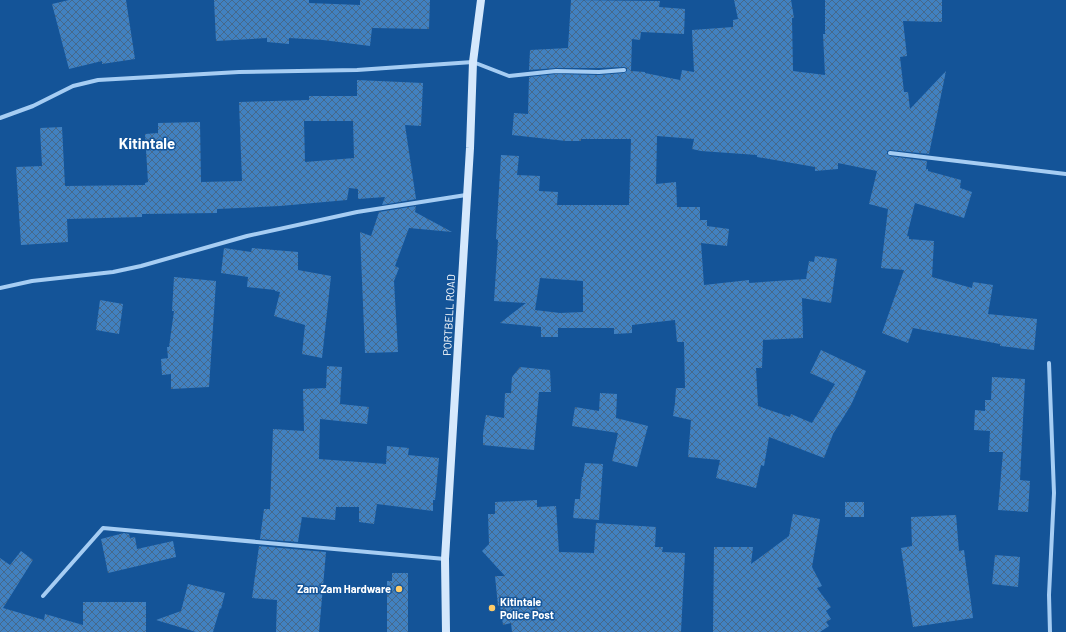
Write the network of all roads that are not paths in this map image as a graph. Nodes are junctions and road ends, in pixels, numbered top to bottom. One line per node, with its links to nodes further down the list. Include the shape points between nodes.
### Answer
1 (481, 0): 2 (main road, PORTBELL ROAD)
2 (473, 62): 3 (street, via 509,76 556,71); 4 (street, via 357,70 238,72 98,80 73,86 33,106); 7 (main road, PORTBELL ROAD)
3 (624, 70)
4 (0, 118)
5 (890, 153): 6 (street)
6 (1066, 174)
7 (466, 195): 8 (street, via 357,212 254,234 113,272); 10 (main road, PORTBELL ROAD)
8 (0, 288)
9 (1049, 363): 13 (street, via 1054,493 1049,595)
10 (446, 559): 11 (street, via 103,528); 12 (main road, PORTBELL ROAD)
11 (43, 596)
12 (446, 632)
13 (1050, 632)

